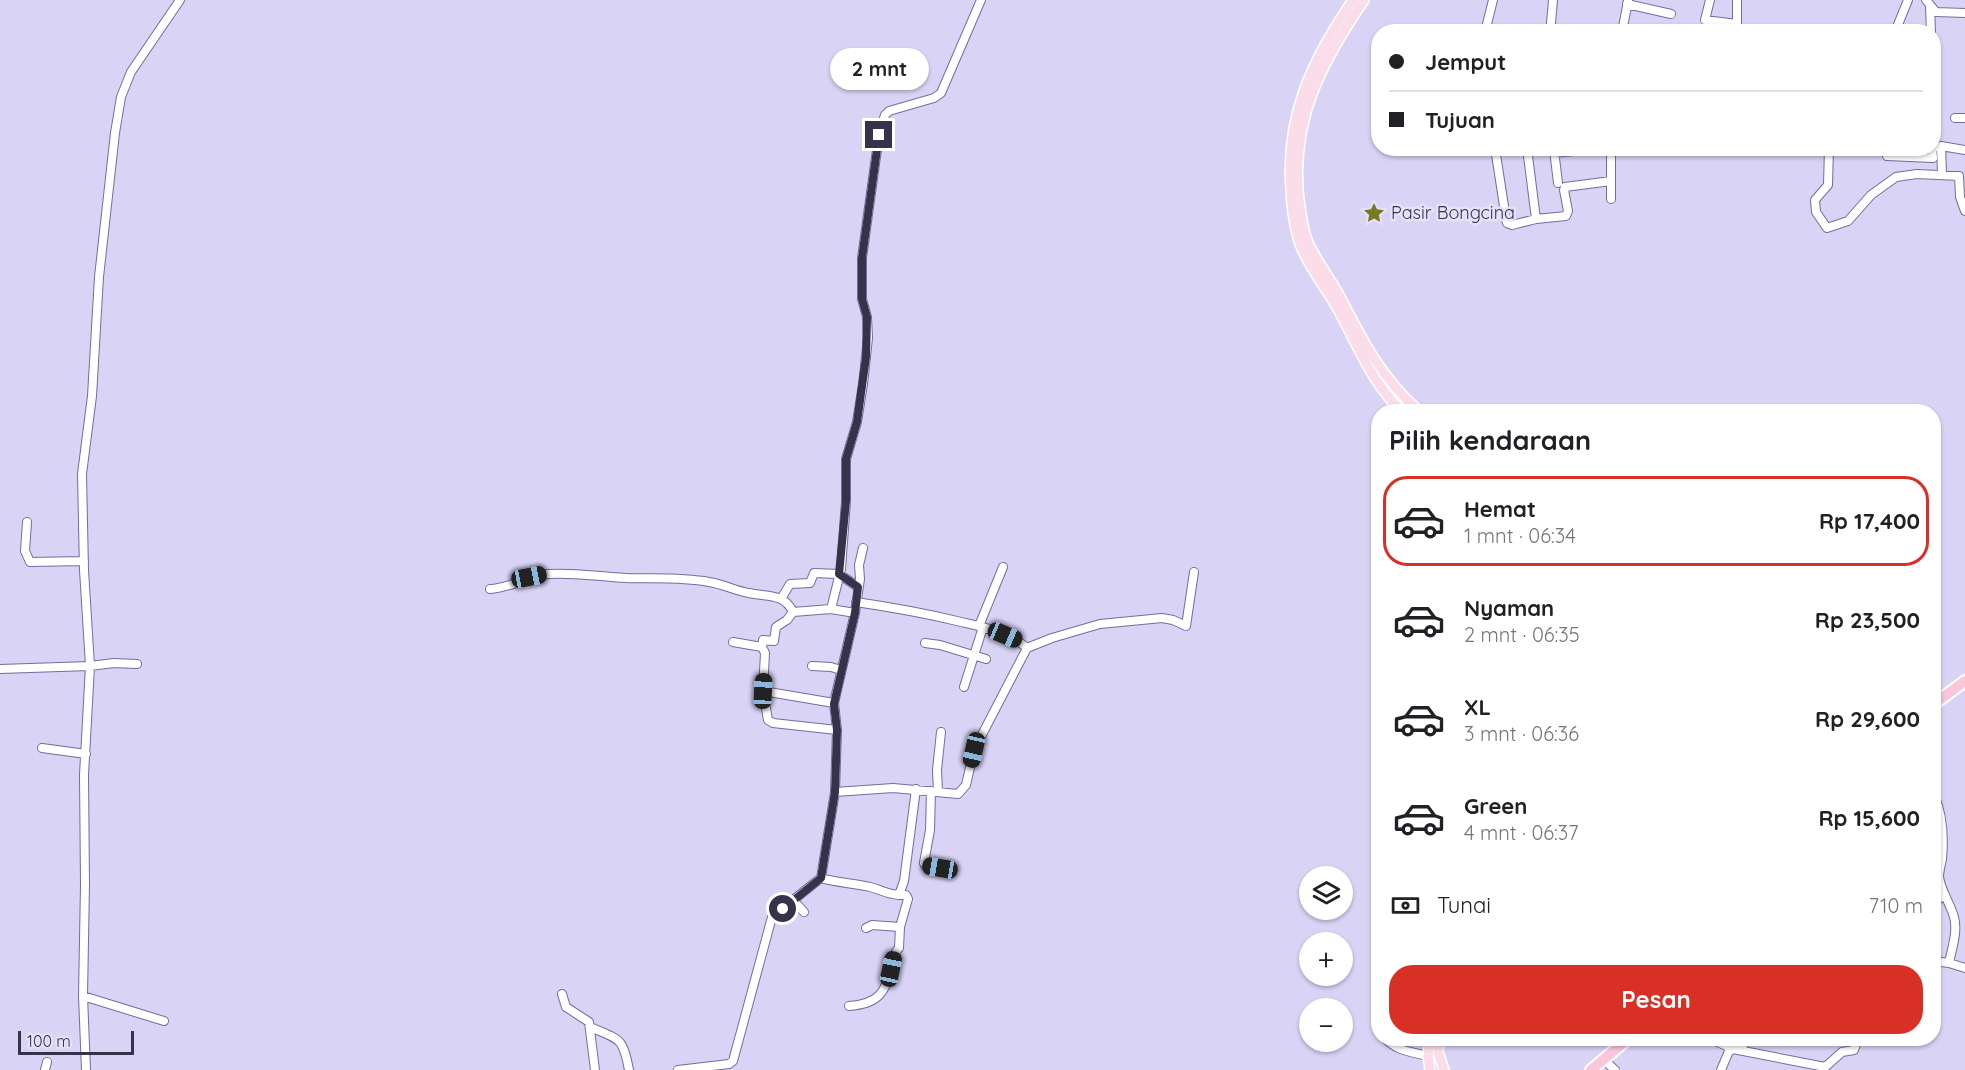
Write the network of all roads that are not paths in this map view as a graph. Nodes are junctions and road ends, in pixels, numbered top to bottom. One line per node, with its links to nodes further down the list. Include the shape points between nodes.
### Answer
1 (180, 0): 44 (street, via 131,72 121,96 99,277 92,396 82,474)
2 (981, 0): 47 (street, via 941,93 889,111 879,135 862,258 866,357 857,422 846,459)
3 (1353, 0): 40 (main road, via 1329,35 1299,106 1292,135 1292,210 1300,245 1372,376)
4 (1364, 0): 41 (main road, via 1337,38 1305,111 1297,166 1302,222 1316,258 1368,351)
5 (1493, 0): 15 (street)
6 (1553, 0): 14 (street)
7 (1710, 0): 17 (street, via 1705,20)
8 (1737, 0): 18 (street)
9 (1908, 0): 19 (street)
10 (1628, 2): 13 (street); 16 (street)
11 (1927, 3): 12 (street, via 1936,12); 20 (street)
12 (1965, 13)
13 (1671, 14)
14 (1551, 23)
15 (1487, 24)
16 (1624, 24)
17 (1720, 24)
18 (1736, 24)
19 (1898, 24)
20 (1930, 24)
21 (1955, 118): 22 (street)
22 (1965, 118)
23 (1941, 148): 24 (street)
24 (1965, 150)
25 (1496, 156): 39 (street, via 1507,223)
26 (1528, 156): 39 (street)
27 (1555, 156): 36 (street)
28 (1611, 156): 35 (street)
29 (1829, 156): 33 (street, via 1828,184 1815,200 1816,212 1827,228 1848,221 1871,195 1896,177)
30 (1887, 156): 31 (street)
31 (1933, 156)
32 (1937, 156): 33 (street)
33 (1942, 174): 34 (street)
34 (1962, 176): 38 (street, via 1960,197)
35 (1611, 181): 37 (street); 39 (street, via 1565,187 1566,216)
36 (1558, 183)
37 (1611, 199)
38 (1965, 211)
39 (1536, 219)
40 (1395, 404)
41 (1411, 404)
42 (27, 522): 44 (street, via 25,551 30,562)
43 (863, 548): 48 (street)
44 (84, 561): 63 (street)
45 (1004, 567): 55 (street)
46 (1194, 572): 59 (street, via 1186,626 1162,618 1100,624)
47 (839, 574): 48 (street); 50 (street, via 814,573 810,583 790,584); 52 (street)
48 (858, 587): 51 (street)
49 (490, 589): 50 (street, via 502,589 529,577 570,573 680,578)
50 (781, 599): 53 (street, via 789,603)
51 (856, 602): 54 (street); 55 (street)
52 (831, 609): 53 (street); 54 (street)
53 (793, 612): 58 (street, via 776,627 774,641 763,640)
54 (855, 613): 66 (street)
55 (981, 627): 59 (street, via 1016,639); 60 (street)
56 (733, 642): 58 (street)
57 (925, 643): 60 (street)
58 (762, 647): 69 (street)
59 (1027, 648): 78 (street, via 974,750 966,785 958,794)
60 (974, 656): 61 (street); 68 (street)
61 (986, 660)
62 (137, 664): 63 (street)
63 (90, 666): 65 (street); 75 (street)
64 (812, 666): 66 (street)
65 (0, 669)
66 (841, 670): 71 (street)
67 (1965, 681): 70 (highway)
68 (964, 687)
69 (763, 691): 71 (street); 72 (street, via 769,722)
70 (1941, 699)
71 (834, 704): 72 (street)
72 (837, 730): 77 (street)
73 (941, 732): 78 (street)
74 (42, 748): 75 (street)
75 (86, 754): 93 (street)
76 (916, 789): 77 (street); 78 (street); 82 (street)
77 (835, 792): 80 (street)
78 (935, 792): 79 (street, via 924,863)
79 (940, 868)
80 (821, 878): 82 (street); 85 (street)
81 (1941, 881): 83 (street)
82 (899, 895): 87 (street, via 908,899)
83 (1945, 895): 84 (street); 90 (street, via 1955,924)
84 (1941, 898)
85 (794, 901): 86 (street); 111 (street, via 772,917 733,1061)
86 (804, 912)
87 (900, 927): 88 (street); 94 (street, via 899,948 883,993 871,1002)
88 (866, 928)
89 (1941, 962): 90 (street)
90 (1949, 963): 91 (street)
91 (1965, 968)
92 (562, 994): 96 (street, via 566,1007 588,1020)
93 (83, 996): 95 (street); 108 (street)
94 (849, 1006)
95 (164, 1021)
96 (590, 1027): 109 (street); 110 (street, via 623,1045)
97 (1394, 1046): 105 (street)
98 (1429, 1046): 105 (main road)
99 (1438, 1046): 113 (main road)
100 (1620, 1046): 106 (highway)
101 (1726, 1046): 104 (street)
102 (1743, 1046): 104 (street)
103 (1855, 1046): 107 (street)
104 (1733, 1049): 107 (street); 116 (street)
105 (1428, 1056): 112 (main road)
106 (1604, 1060): 114 (highway); 115 (street)
107 (1824, 1068)
108 (86, 1070)
109 (595, 1070)
110 (629, 1070)
111 (678, 1070)
112 (1430, 1070)
113 (1444, 1070)
114 (1592, 1070)
115 (1615, 1070)
116 (1721, 1070)

